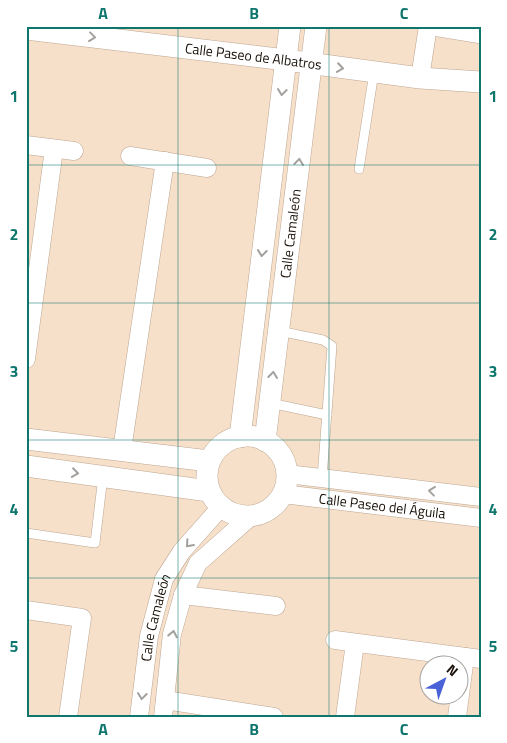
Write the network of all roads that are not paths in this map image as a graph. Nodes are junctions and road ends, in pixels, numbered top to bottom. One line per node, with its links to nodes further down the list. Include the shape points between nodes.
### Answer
1 (290, 26): 7 (street, Calle Camaleón)
2 (316, 26): 8 (street, Calle Camaleón)
3 (428, 26): 10 (street)
4 (438, 26): 6 (street)
5 (26, 29): 7 (street, Calle Paseo de Albatros, one-way to 7)
6 (481, 33)
7 (286, 60): 8 (street, Calle Paseo de Albatros); 23 (street, Calle Camaleón, one-way to 23)
8 (311, 64): 9 (street, Calle Paseo de Albatros, one-way to 9); 19 (street, Calle Camaleón, one-way to 8)
9 (374, 72): 10 (street, Calle Paseo de Albatros); 18 (lane)
10 (420, 78): 11 (street, Calle Paseo de Albatros)
11 (481, 82)
12 (26, 145): 13 (street)
13 (54, 148): 14 (street); 20 (street)
14 (74, 151)
15 (130, 156): 16 (street)
16 (165, 161): 17 (street); 26 (street)
17 (207, 168)
18 (359, 169)
19 (279, 331): 21 (street, Calle Camaleón, one-way to 19); 22 (lane, via 323,340 332,346)
20 (26, 359)
21 (270, 403): 22 (lane); 25 (street, Calle Camaleón)
22 (327, 415): 30 (lane)
23 (240, 437): 25 (street, via 257,437); 27 (street, via 221,445)
24 (26, 439): 26 (street)
25 (265, 441): 31 (street, via 274,446 285,464)
26 (122, 450): 27 (street)
27 (209, 461): 33 (street, via 207,481)
28 (26, 466): 29 (street, one-way to 29)
29 (103, 476): 33 (street); 36 (lane, via 95,543)
30 (322, 478): 31 (street, Calle Paseo del Águila); 32 (street, Calle Paseo del Águila, one-way to 30)
31 (285, 484): 34 (street, via 278,503 270,510); 35 (street, Calle Paseo del Águila)
32 (481, 497)
33 (215, 499): 34 (street, via 230,513); 45 (street, Calle Camaleón, one-way to 45, via 164,579 149,636)
34 (250, 517): 37 (street, Calle Camaleón, via 198,563)
35 (481, 518)
36 (26, 533)
37 (183, 595): 38 (street); 43 (street, Calle Camaleón, one-way to 37, via 172,634)
38 (276, 606)
39 (26, 610): 44 (street, via 82,618)
40 (335, 640): 41 (street)
41 (355, 642): 42 (street); 47 (street)
42 (473, 658): 48 (street)
43 (164, 708): 46 (street)
44 (68, 717)
45 (139, 717)
46 (274, 717)
47 (345, 717)
48 (457, 717)

